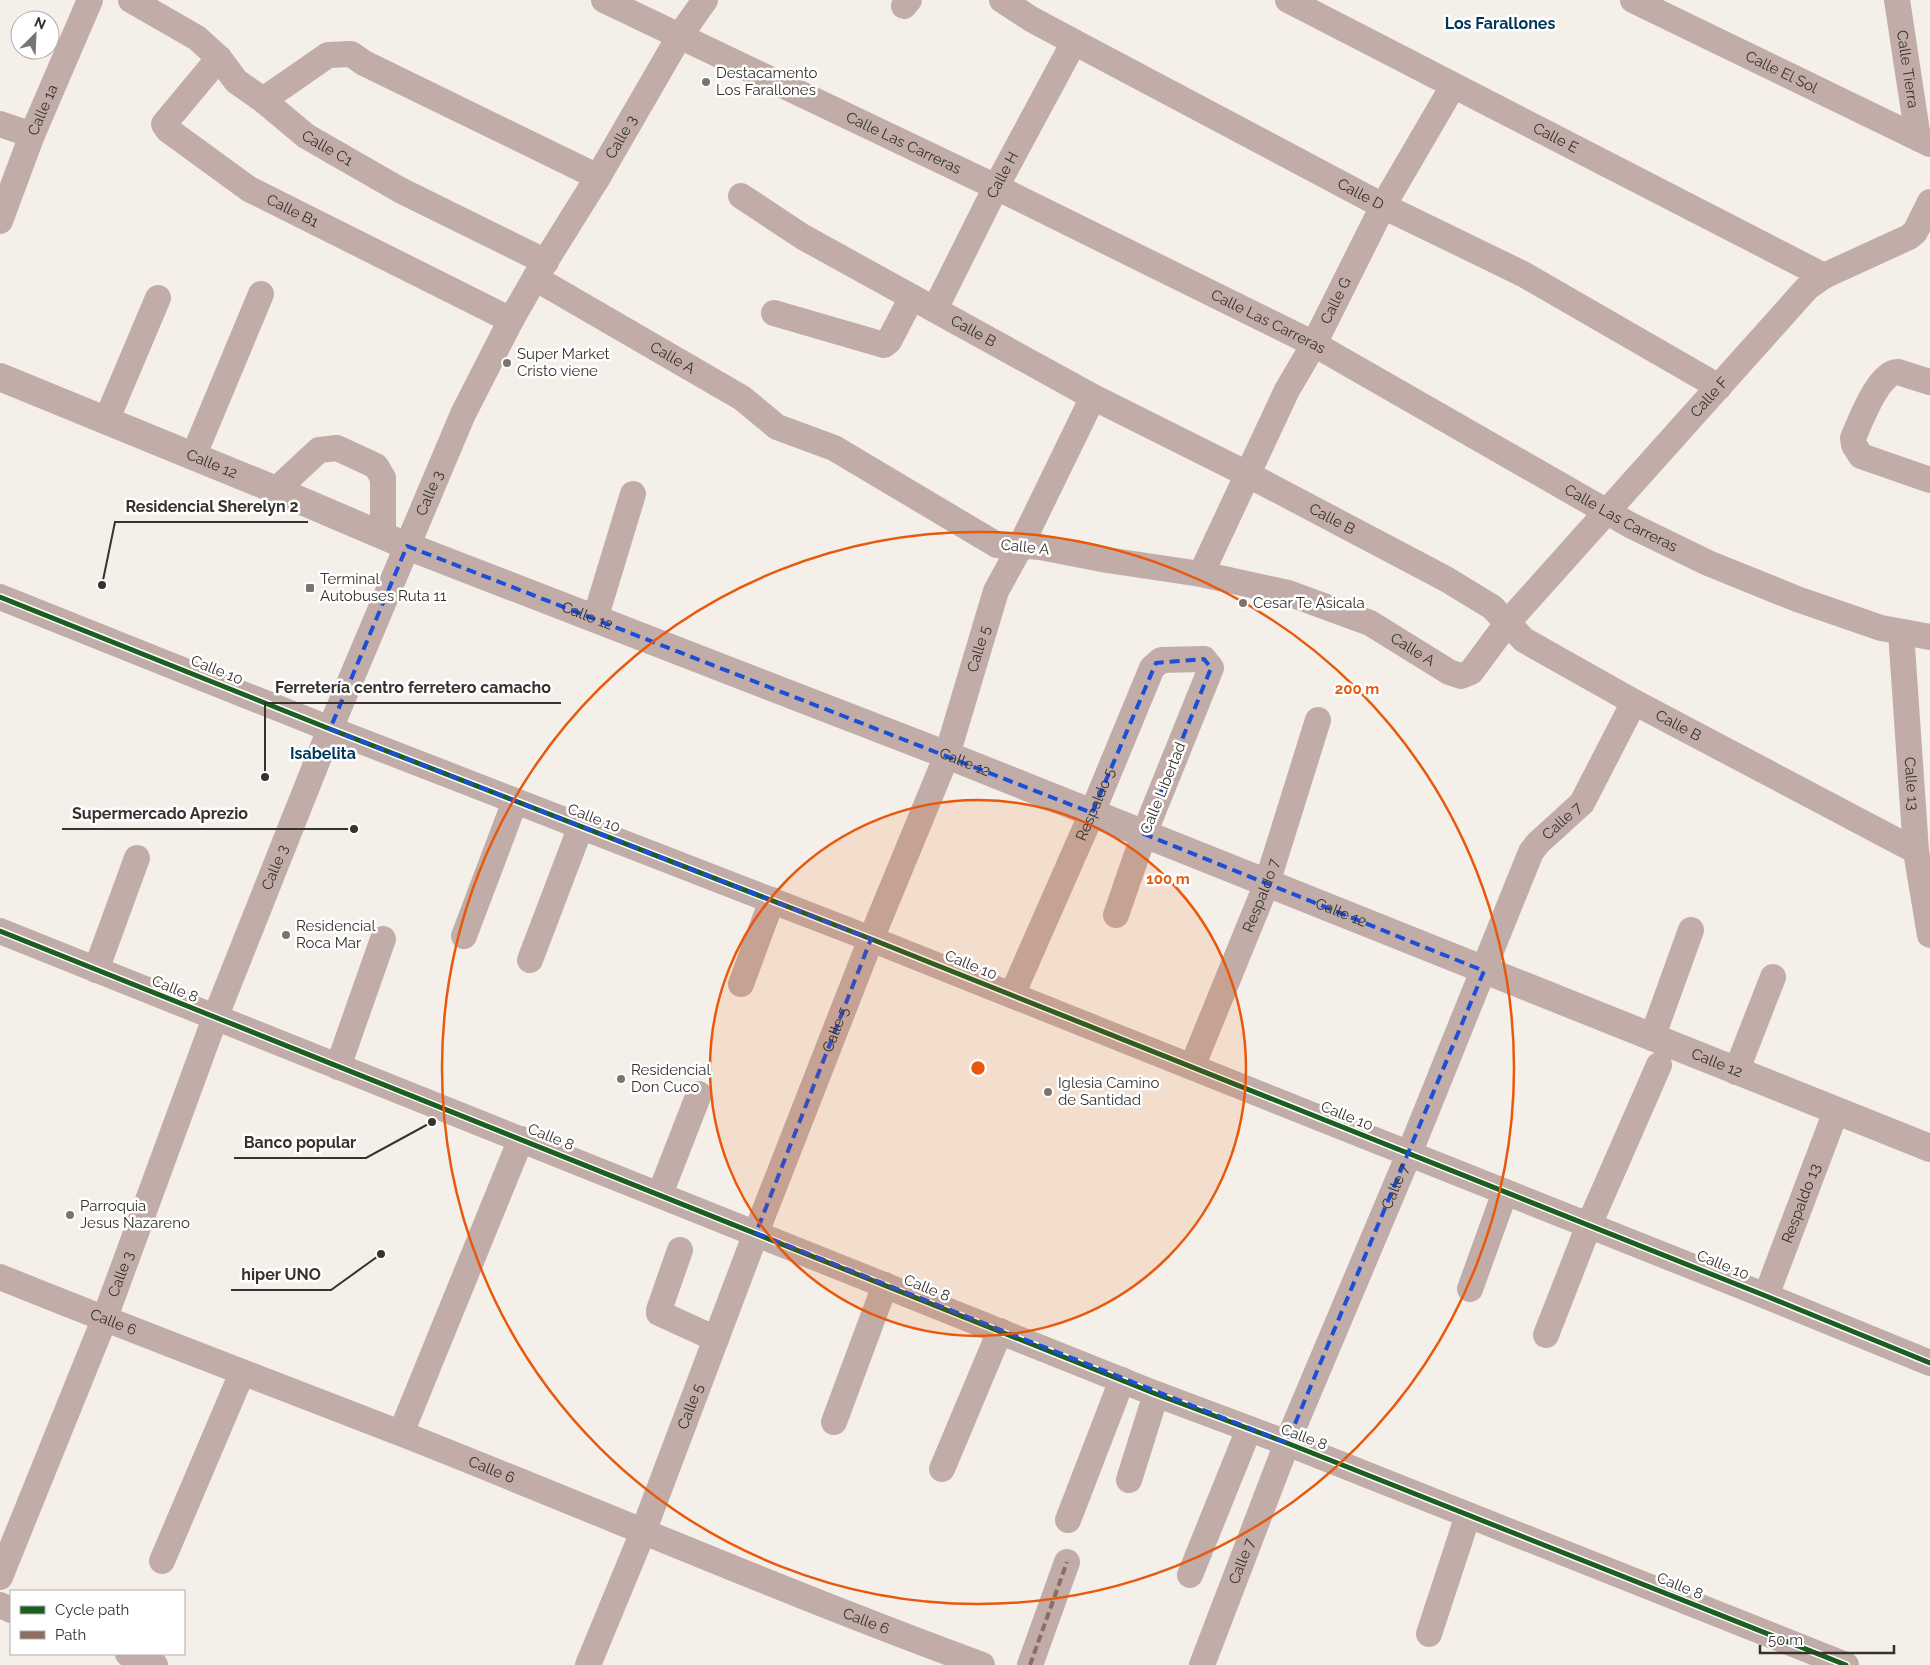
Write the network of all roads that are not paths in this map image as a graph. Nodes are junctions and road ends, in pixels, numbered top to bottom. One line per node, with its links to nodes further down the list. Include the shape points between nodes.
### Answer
1 (90, 0): 15 (street, Calle 1a)
2 (131, 0): 11 (street, Calle C1, via 197,38)
3 (604, 0): 9 (street, Calle Las Carreras)
4 (705, 0): 9 (street, Calle 3)
5 (1002, 0): 10 (street, Calle D)
6 (1288, 0): 12 (street, Calle E)
7 (1633, 0): 16 (street, Calle El Sol)
8 (1897, 0): 16 (street, Calle Tierra)
9 (679, 37): 17 (street, Calle 3); 18 (street, Calle Las Carreras)
10 (1074, 42): 18 (street, Calle H); 21 (street, Calle D)
11 (219, 58): 13 (street, Calle C1, via 236,80); 30 (street, Calle B1, via 164,124 168,130 250,189)
12 (1453, 86): 21 (street, Calle G); 24 (street, Calle E)
13 (264, 100): 17 (street, via 328,55 351,54); 23 (street, Calle C1, via 306,136)
14 (0, 124): 15 (street)
15 (32, 135): 22 (street, Calle 1a)
16 (1924, 141)
17 (598, 177): 23 (street, Calle 3)
18 (996, 187): 28 (street, Calle H); 31 (street, Calle Las Carreras)
19 (741, 196): 26 (street, Calle B, via 803,237)
20 (1930, 202): 24 (street, Calle F, via 1910,238)
21 (1383, 206): 31 (street, Calle G); 34 (street, Calle D, via 1523,274)
22 (0, 221)
23 (541, 270): 30 (street, Calle 3); 44 (street, Calle A, via 742,398 777,426 834,448 994,544)
24 (1824, 276): 34 (street, Calle F, via 1807,288)
25 (262, 294): 37 (street)
26 (912, 297): 28 (street, Calle B); 29 (street, via 884,346)
27 (158, 298): 36 (street)
28 (935, 309): 35 (street, Calle B)
29 (774, 313)
30 (511, 320): 43 (street, Calle 3)
31 (1314, 344): 38 (street, Calle G, via 1287,390); 42 (street, Calle Las Carreras)
32 (0, 377): 36 (main road, Calle 12)
33 (1930, 382): 39 (street, via 1898,372 1889,374 1877,388 1852,438 1861,456)
34 (1720, 387): 42 (street, Calle F)
35 (1093, 397): 38 (street, Calle B); 44 (street, Calle 5)
36 (106, 421): 37 (main road, Calle 12)
37 (193, 457): 40 (main road, Calle 12)
38 (1247, 474): 45 (street, Calle G); 48 (street, Calle B, via 1454,584 1492,607)
39 (1930, 480)
40 (276, 490): 43 (main road, Calle 12); 43 (street, via 320,450 337,448 376,466 383,478)
41 (633, 494): 47 (street)
42 (1606, 513): 48 (street, Calle F); 49 (street, Calle Las Carreras, via 1750,580 1847,617)
43 (395, 541): 47 (main road, Calle 12); 54 (street, Calle 3)
44 (1019, 549): 45 (street, Calle A, via 1040,547); 55 (street, Calle 5, via 996,591)
45 (1201, 574): 48 (street, Calle A, via 1288,593 1370,623 1449,672 1461,676 1471,672)
46 (0, 597): 54 (street, Calle 10)
47 (595, 619): 55 (main road, Calle 12)
48 (1508, 622): 52 (street, Calle B, via 1524,640)
49 (1901, 632): 50 (street, Calle Las Carreras); 60 (street, Calle 13)
50 (1930, 636)
51 (1208, 663): 57 (street, Respaldo 5, via 1204,660 1161,660 1152,668); 59 (street, Calle Libertad, via 1211,668)
52 (1634, 702): 60 (street, Calle B); 73 (street, Calle 7, via 1582,803 1531,852)
53 (1318, 720): 62 (street, Respaldo 7)
54 (330, 729): 56 (street, Calle 10); 77 (street, Calle 3)
55 (947, 755): 57 (main road, Calle 12); 69 (street, Calle 5)
56 (515, 800): 58 (street, Calle 10); 68 (street)
57 (1092, 813): 59 (main road, Calle 12); 76 (street, Respaldo 5)
58 (581, 826): 63 (street, Calle 10); 71 (street)
59 (1144, 834): 62 (main road, Calle 12); 64 (street, Calle Libertad)
60 (1916, 851): 67 (street, Calle 13)
61 (137, 858): 72 (street)
62 (1267, 884): 73 (main road, Calle 12); 81 (street, Respaldo 7)
63 (772, 900): 69 (street, Calle 10); 75 (street)
64 (1116, 915)
65 (1691, 930): 78 (street)
66 (0, 932): 72 (street, Calle 8)
67 (1930, 935)
68 (464, 936)
69 (871, 938): 76 (street, Calle 10); 91 (street, Calle 5)
70 (383, 939): 80 (street)
71 (530, 960)
72 (96, 970): 77 (street, Calle 8)
73 (1484, 971): 78 (main road, Calle 12); 87 (street, Calle 7)
74 (1773, 977): 82 (street)
75 (741, 984)
76 (1012, 995): 81 (street, Calle 10)
77 (215, 1018): 80 (street, Calle 8); 97 (street, Calle 3)
78 (1652, 1038): 82 (main road, Calle 12)
79 (1660, 1065): 90 (street)
80 (338, 1067): 85 (street, Calle 8)
81 (1192, 1067): 87 (street, Calle 10)
82 (1736, 1072): 84 (main road, Calle 12)
83 (699, 1094): 89 (street)
84 (1836, 1111): 86 (main road, Calle 12); 96 (street, Respaldo 13)
85 (521, 1139): 89 (street, Calle 8); 107 (street)
86 (1930, 1148)
87 (1409, 1154): 88 (street, Calle 10); 108 (street, Calle 7)
88 (1505, 1192): 90 (street, Calle 10); 95 (street)
89 (660, 1194): 91 (street, Calle 8)
90 (1589, 1225): 96 (street, Calle 10); 99 (street)
91 (756, 1233): 94 (street, Calle 8); 100 (street, Calle 5)
92 (680, 1250): 100 (street, via 659,1313)
93 (0, 1277): 97 (street, Calle 6)
94 (885, 1285): 98 (street, Calle 8); 105 (street)
95 (1470, 1289)
96 (1766, 1296): 101 (street, Calle 10)
97 (104, 1320): 102 (street, Calle 6); 117 (street, Calle 3)
98 (1000, 1331): 103 (street, Calle 8); 109 (street)
99 (1546, 1335)
100 (716, 1339): 113 (street, Calle 5)
101 (1930, 1363)
102 (242, 1373): 107 (street, Calle 6); 114 (street)
103 (1122, 1380): 104 (street, Calle 8); 112 (street)
104 (1156, 1394): 106 (street, Calle 8); 110 (street)
105 (834, 1422)
106 (1249, 1429): 108 (street, Calle 8); 116 (street)
107 (401, 1434): 113 (street, Calle 6)
108 (1287, 1443): 111 (street, Calle 8); 126 (street, Calle 7)
109 (942, 1469)
110 (1129, 1480)
111 (1468, 1515): 118 (street); 121 (street, Calle 8)
112 (1068, 1520)
113 (643, 1532): 120 (street, Calle 6); 123 (street, Calle 5)
114 (162, 1561)
115 (1067, 1562): 125 (street)
116 (1190, 1575)
117 (0, 1577)
118 (1429, 1634)
119 (130, 1655): 122 (street)
120 (925, 1655): 124 (street, Calle 6)
121 (1820, 1660): 127 (street, Calle 8)
122 (155, 1665)
123 (588, 1665)
124 (982, 1665)
125 (1030, 1665)
126 (1202, 1665)
127 (1846, 1665)

